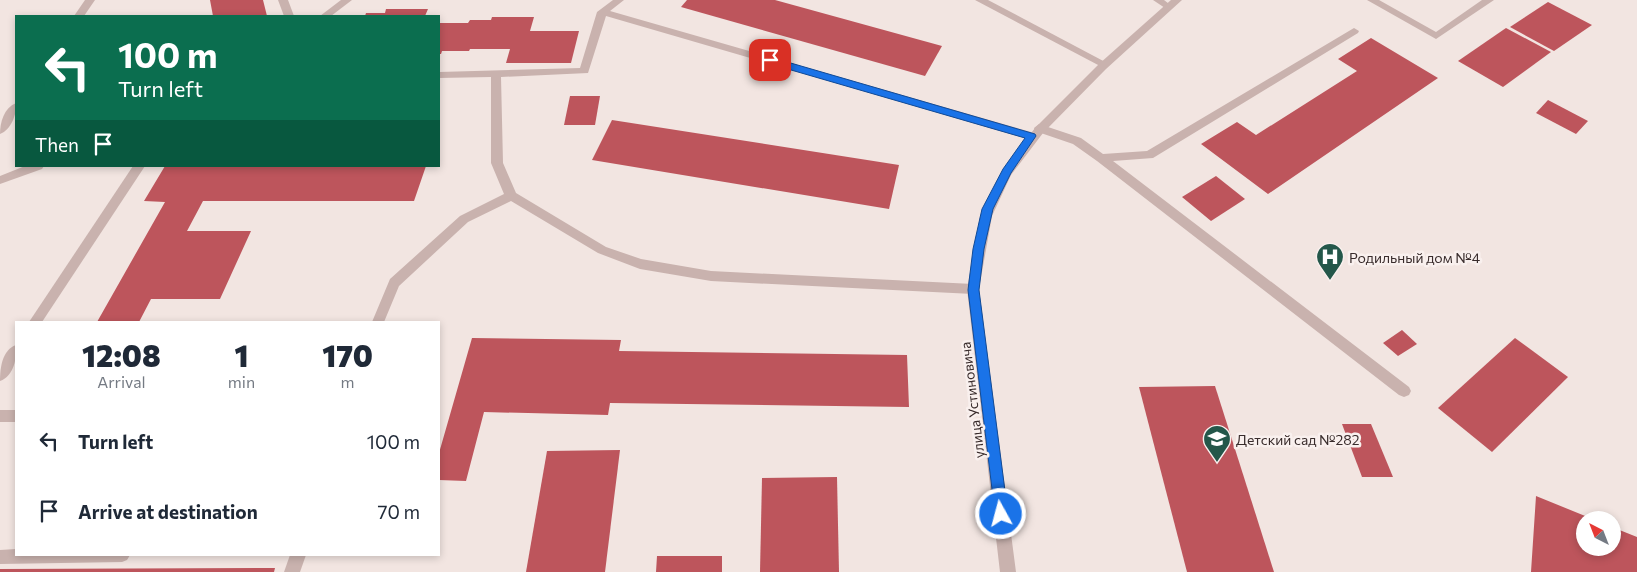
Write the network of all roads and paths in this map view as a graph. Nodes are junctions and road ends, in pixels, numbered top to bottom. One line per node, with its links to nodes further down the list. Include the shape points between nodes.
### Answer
1 (90, 0): 10 (street)
2 (283, 0): 11 (street)
3 (347, 0): 12 (street)
4 (619, 0): 9 (street)
5 (980, 0): 14 (street)
6 (1372, 0): 7 (street, via 1436,36)
7 (1489, 0)
8 (1168, 2): 14 (street, улица Устиновича)
9 (602, 12): 15 (street, via 584,71); 19 (street)
10 (79, 15)
11 (288, 15)
12 (326, 15)
13 (1354, 31): 20 (street, via 1149,155)
14 (1104, 64): 19 (street, улица Устиновича)
15 (496, 74): 16 (street); 24 (street, via 497,162)
16 (440, 75)
17 (15, 108): 18 (street)
18 (0, 130)
19 (1035, 132): 20 (street, via 1077,141); 25 (street, улица Устиновича, via 1006,171 988,209)
20 (1101, 158): 30 (street)
21 (35, 167): 23 (street)
22 (138, 167): 26 (street)
23 (0, 180)
24 (511, 196): 25 (street, via 602,250 640,264 711,276); 27 (street, via 464,220 394,283)
25 (973, 290): 37 (street, улица Устиновича)
26 (36, 321)
27 (378, 321)
28 (15, 352): 29 (street)
29 (0, 375)
30 (1404, 391)
31 (0, 416): 32 (street)
32 (15, 416)
33 (61, 556): 35 (street)
34 (298, 556): 36 (street)
35 (0, 557)
36 (292, 572)
37 (1008, 572)

